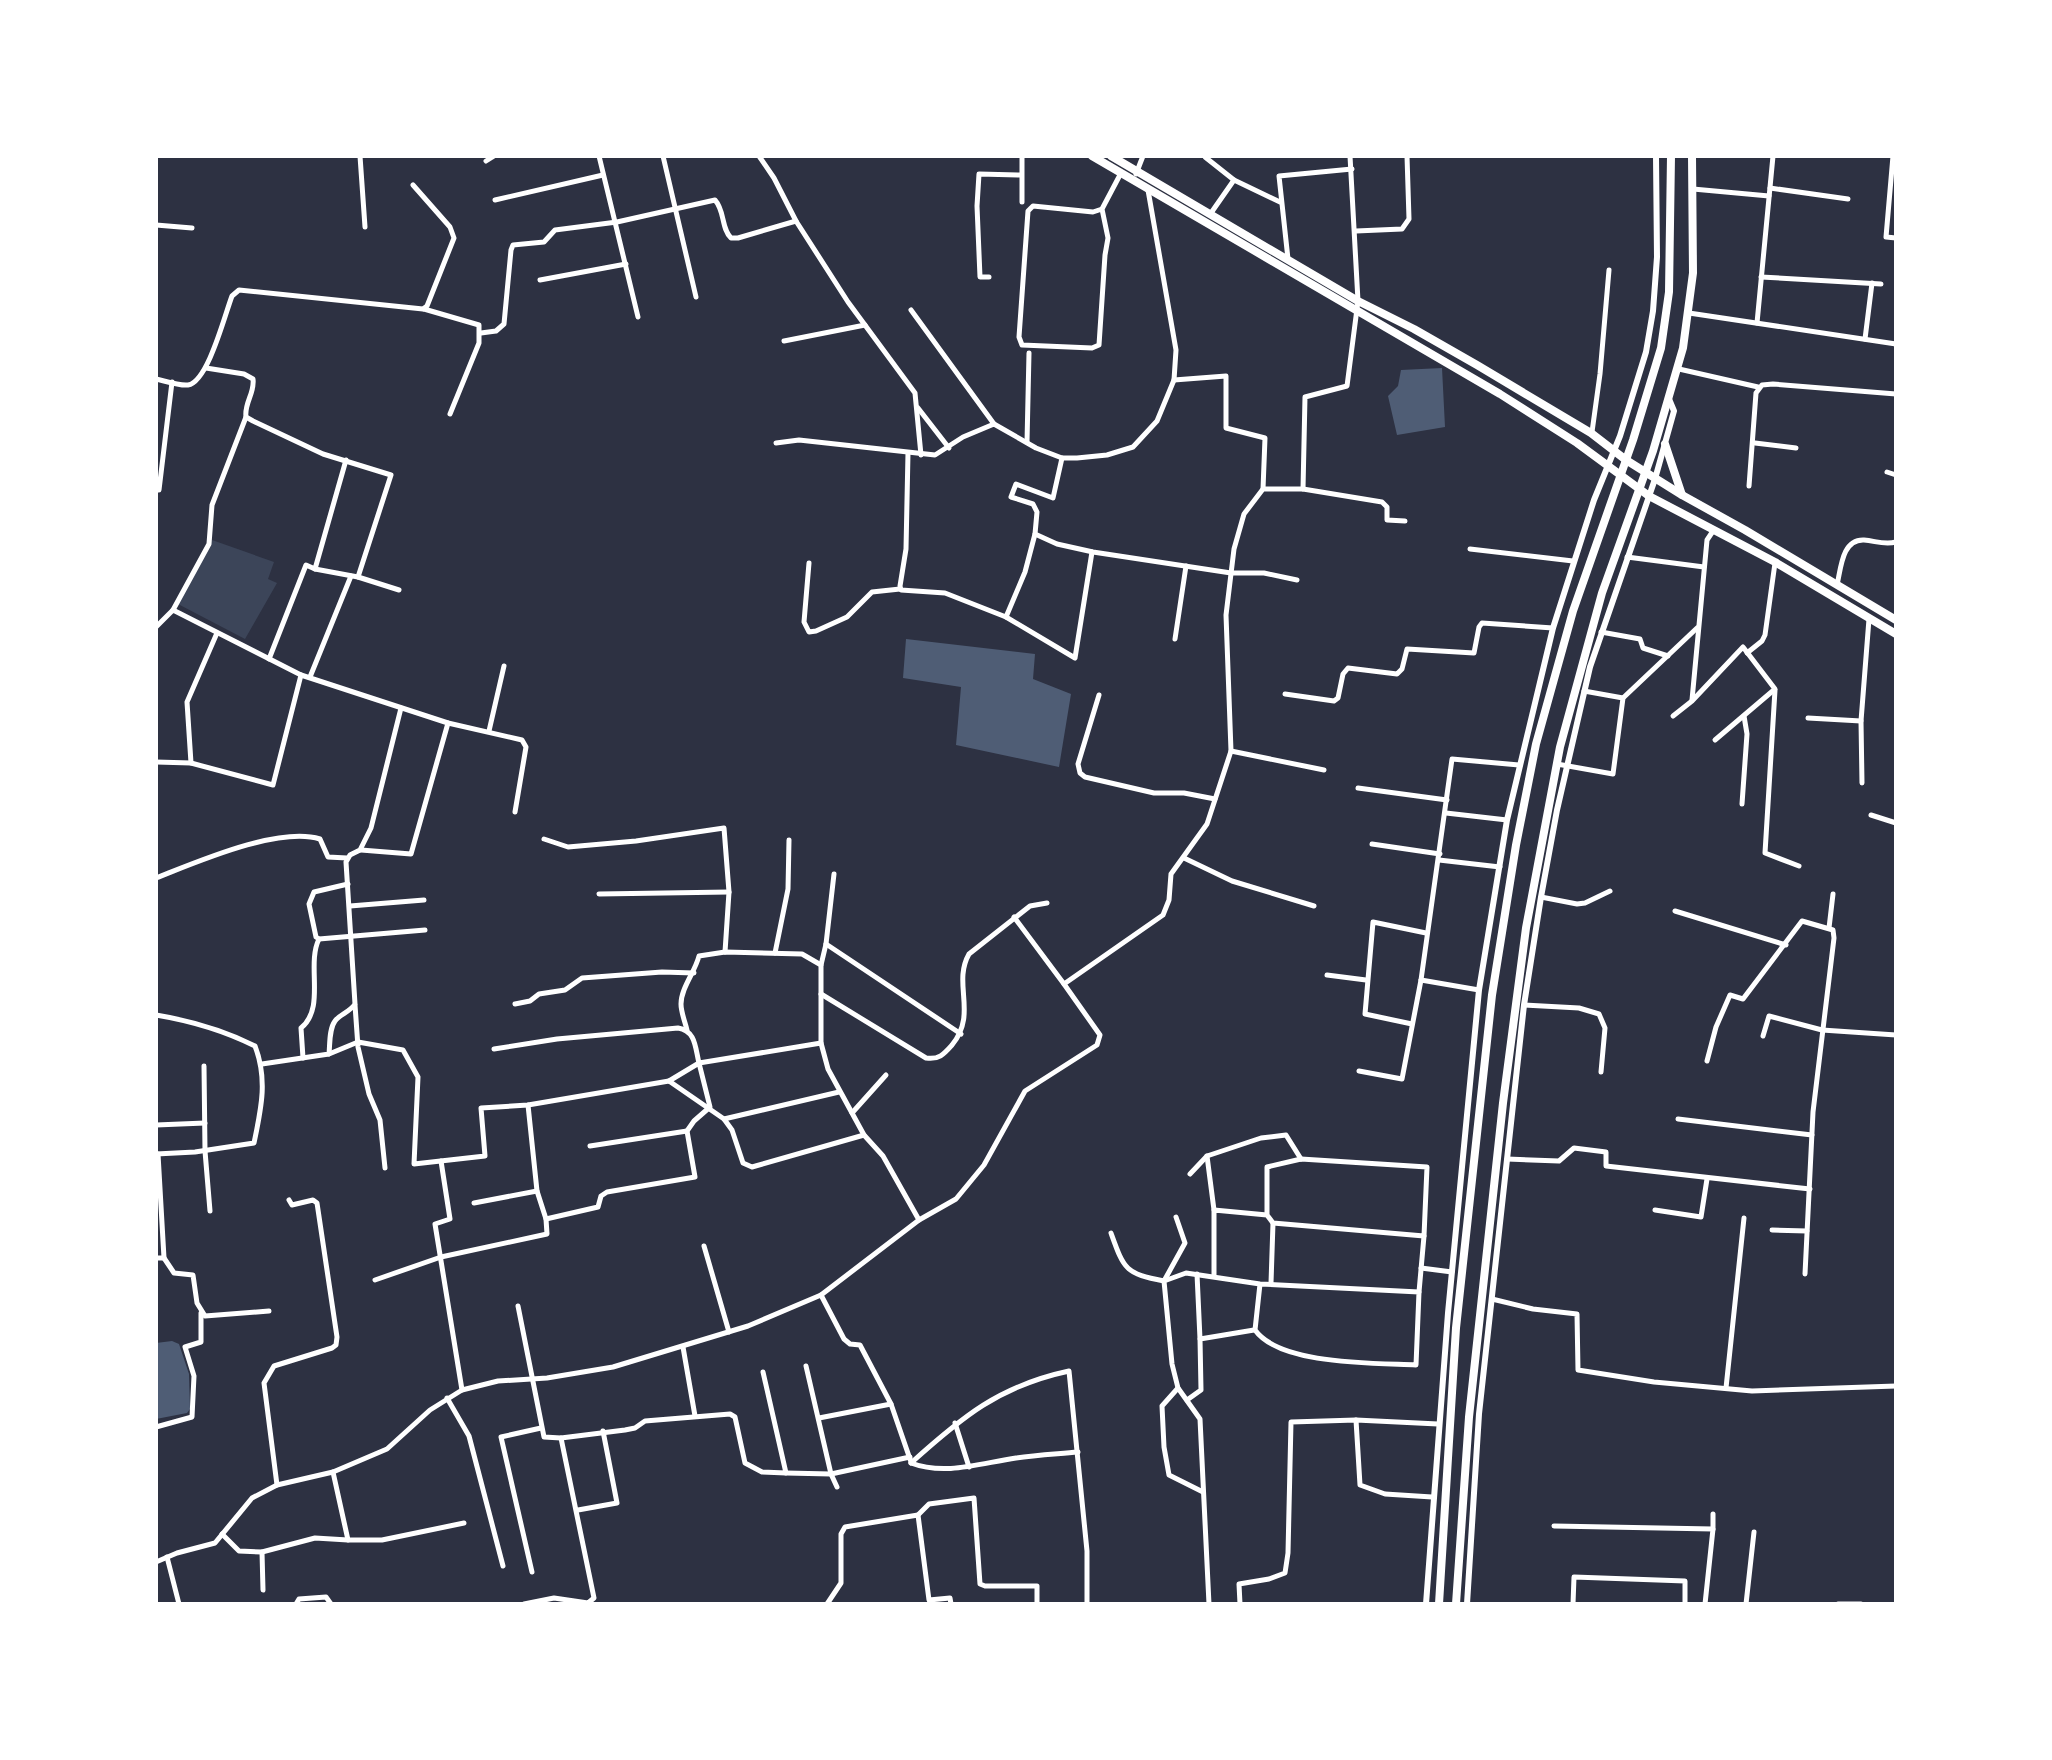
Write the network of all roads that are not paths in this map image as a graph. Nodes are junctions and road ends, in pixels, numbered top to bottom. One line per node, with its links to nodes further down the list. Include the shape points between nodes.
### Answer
1 (360, 156): 40 (street)
2 (494, 156): 18 (street)
3 (599, 156): 21 (street)
4 (663, 156): 34 (street)
5 (759, 156): 37 (street)
6 (1022, 156): 22 (street)
7 (1092, 156): 20 (main road)
8 (1111, 156): 23 (main road)
9 (1143, 156): 23 (street)
10 (1350, 156): 19 (street)
11 (1407, 156): 42 (street, via 1406,226)
12 (1656, 156): 84 (street, via 1653,311 1646,352)
13 (1671, 156): 90 (main road, via 1665,326)
14 (1692, 156): 28 (main road)
15 (1773, 156): 26 (street)
16 (1893, 156): 43 (street, via 1886,237)
17 (1205, 157): 24 (street)
18 (486, 161)
19 (1352, 169): 33 (street, via 1279,176); 42 (street)
20 (1121, 173): 23 (main road); 35 (street)
21 (603, 175): 31 (street); 38 (street)
22 (1021, 175): 32 (street); 47 (street, via 979,174 980,277)
23 (1135, 176): 27 (main road); 36 (main road)
24 (1234, 180): 33 (street); 36 (street)
25 (413, 185): 54 (street, via 454,238)
26 (1770, 188): 29 (street); 30 (street)
27 (1147, 189): 56 (main road); 69 (street, via 1176,350)
28 (1693, 189): 29 (street); 57 (main road)
29 (1769, 196): 48 (street)
30 (1848, 199)
31 (495, 200)
32 (1022, 202)
33 (1281, 203): 44 (street)
34 (676, 209): 37 (street, via 715,200 731,238); 38 (street); 52 (street)
35 (1102, 209): 35 (street, via 1108,238 1099,345 1022,345 1019,322 1028,211 1033,206)
36 (1211, 213): 44 (main road)
37 (796, 221): 60 (street)
38 (617, 222): 45 (street); 61 (street, via 555,230 544,242 513,245 504,324)
39 (156, 225): 41 (street)
40 (365, 227)
41 (192, 228)
42 (1356, 231): 53 (street)
43 (1896, 238)
44 (1289, 260): 53 (main road)
45 (626, 264): 49 (street); 58 (street)
46 (1609, 270): 78 (street)
47 (989, 277)
48 (1761, 277): 50 (street); 59 (street)
49 (540, 280)
50 (1872, 283): 51 (street); 62 (street)
51 (1881, 284)
52 (696, 297)
53 (1358, 301): 56 (street); 78 (main road)
54 (423, 309): 61 (street, via 474,322); 66 (street, via 239,290 232,296)
55 (911, 310): 77 (street)
56 (1356, 312): 91 (main road, via 1500,394); 100 (street, via 1347,386 1305,397)
57 (1689, 313): 59 (street); 67 (main road)
58 (638, 317)
59 (1757, 323): 62 (street)
60 (865, 325): 63 (street); 74 (street, via 915,393)
61 (481, 333): 75 (street)
62 (1865, 339): 64 (street)
63 (784, 341)
64 (1896, 344)
65 (1029, 353): 80 (street)
66 (206, 368): 70 (street, via 188,385); 76 (street, via 253,379)
67 (1679, 369): 71 (street); 73 (main road)
68 (156, 379): 70 (street)
69 (1174, 380): 88 (street, via 1157,421 1133,447); 99 (street, via 1226,376 1226,428 1265,438)
70 (172, 382): 101 (street)
71 (1758, 387): 72 (street); 81 (street)
72 (1896, 394)
73 (1669, 399): 82 (street, via 1674,411); 92 (main road)
74 (916, 406): 83 (street); 87 (street)
75 (450, 414)
76 (246, 417): 89 (street); 123 (street, via 212,505 209,544)
77 (994, 424): 80 (street); 83 (street)
78 (1591, 433): 84 (main road)
79 (776, 443): 86 (street, via 799,440)
80 (1027, 443): 88 (street)
81 (1755, 443): 85 (street); 97 (street)
82 (1665, 444): 96 (street); 102 (main road)
83 (949, 448): 87 (street)
84 (1614, 448): 90 (main road); 91 (street)
85 (1796, 448)
86 (908, 453): 87 (street); 121 (street)
87 (921, 455)
88 (1062, 458): 106 (street, via 1053,498 1016,484 1011,497 1033,504)
89 (346, 460): 116 (street); 118 (street, via 391,475)
90 (1626, 460): 92 (main road); 95 (main road)
91 (1608, 467): 95 (main road); 111 (street)
92 (1645, 471): 96 (main road); 98 (main road)
93 (1887, 472): 94 (street)
94 (1896, 475)
95 (1620, 476): 98 (main road); 212 (main road, via 1573,611 1536,744)
96 (1655, 479): 102 (main road); 103 (street)
97 (1749, 486)
98 (1638, 488): 103 (main road); 157 (main road, via 1602,593)
99 (1263, 489): 100 (street); 117 (street, via 1244,514)
100 (1303, 489): 104 (street, via 1382,502 1387,520)
101 (156, 490)
102 (1682, 495): 120 (main road)
103 (1649, 496): 105 (main road); 110 (street)
104 (1405, 521)
105 (1713, 531): 112 (main road); 115 (street)
106 (1035, 534): 109 (street); 124 (street)
107 (1896, 542): 120 (street, via 1850,543)
108 (1470, 549): 111 (street)
109 (1093, 552): 114 (street); 124 (street, via 1075,658)
110 (1627, 557): 115 (street); 130 (street)
111 (1573, 561): 128 (street)
112 (1775, 562): 125 (main road); 134 (street, via 1765,635)
113 (809, 563): 121 (street, via 804,622 809,632 847,617 872,592)
114 (1186, 566): 117 (street); 133 (street)
115 (1704, 567): 129 (street)
116 (315, 569): 118 (street); 136 (street, via 306,565)
117 (1231, 573): 119 (street); 154 (street, via 1226,615)
118 (354, 577): 122 (street); 139 (street)
119 (1297, 580)
120 (1837, 585): 126 (main road)
121 (900, 589): 124 (street, via 945,593)
122 (399, 590)
123 (173, 610): 127 (street); 131 (street)
124 (1006, 617)
125 (1870, 618): 132 (main road); 150 (street)
126 (1896, 620)
127 (156, 627)
128 (1553, 628): 142 (street, via 1482,623 1474,653 1407,649 1397,674 1348,668 1334,701); 158 (street)
129 (1697, 628): 135 (street); 145 (street)
130 (1601, 632): 135 (street, via 1640,639 1643,648); 141 (street)
131 (217, 633): 136 (street); 156 (street, via 187,702)
132 (1896, 634)
133 (1175, 639)
134 (1747, 653): 140 (street); 145 (street, via 1743,647)
135 (1668, 656): 144 (street)
136 (269, 659): 138 (street)
137 (504, 666): 152 (street)
138 (301, 675): 139 (street); 156 (street, via 273,785)
139 (310, 677): 146 (street)
140 (1775, 689): 148 (street); 178 (street, via 1765,853)
141 (1584, 691): 144 (street); 159 (street)
142 (1285, 694)
143 (1099, 695): 163 (street, via 1078,764 1080,773 1154,793)
144 (1623, 698): 159 (street, via 1613,774)
145 (1692, 701): 147 (street)
146 (401, 708): 151 (street); 174 (street, via 371,828)
147 (1673, 716)
148 (1744, 716): 153 (street); 165 (street)
149 (1808, 718): 150 (street)
150 (1861, 721): 161 (street)
151 (448, 723): 152 (street); 174 (street, via 411,854)
152 (489, 731): 166 (street, via 522,740 526,747)
153 (1715, 740)
154 (1231, 751): 160 (street); 163 (street)
155 (156, 762): 156 (street)
156 (191, 763)
157 (1557, 764): 159 (street); 194 (main road)
158 (1519, 765): 164 (street, via 1452,759); 169 (street)
159 (1568, 766): 187 (street)
160 (1324, 770)
161 (1862, 783)
162 (1358, 788): 164 (street)
163 (1215, 799): 177 (street, via 1207,824)
164 (1447, 800): 167 (street)
165 (1742, 804)
166 (515, 812)
167 (1446, 813): 169 (street); 175 (street)
168 (1871, 815): 170 (street)
169 (1507, 820): 179 (street)
170 (1896, 823)
171 (544, 839): 184 (street, via 568,847 724,828)
172 (789, 840): 203 (street, via 788,889)
173 (1372, 844): 175 (street)
174 (360, 850): 176 (street)
175 (1440, 857): 179 (street); 197 (street)
176 (347, 858): 181 (street, via 328,857 320,839 271,838); 182 (street)
177 (1184, 858): 191 (street, via 1232,881); 209 (street, via 1171,874 1163,915)
178 (1799, 866)
179 (1501, 868): 210 (street)
180 (834, 874): 200 (street)
181 (156, 878)
182 (348, 884): 190 (street); 199 (street, via 314,892 309,904)
183 (1610, 891): 187 (street, via 1577,904)
184 (729, 892): 185 (street); 202 (street)
185 (599, 894)
186 (1833, 894): 195 (street)
187 (1541, 897): 194 (street)
188 (424, 900): 190 (street)
189 (1047, 903): 193 (street)
190 (350, 906): 198 (street)
191 (1314, 906)
192 (1675, 911): 201 (street)
193 (1014, 917): 209 (street); 221 (street, via 963,965 966,1016)
194 (1531, 928): 216 (street); 299 (main road)
195 (1829, 928): 201 (street, via 1802,921); 220 (street, via 1834,938)
196 (425, 930): 198 (street)
197 (1426, 933): 207 (street, via 1373,922); 208 (street)
198 (352, 935): 199 (street); 214 (street)
199 (319, 939): 228 (street, via 313,1007 301,1028)
200 (826, 944): 204 (street); 221 (street)
201 (1786, 945): 229 (street, via 1743,999 1730,995)
202 (725, 952): 203 (street); 205 (street, via 699,956)
203 (775, 953): 204 (street, via 802,954)
204 (821, 965): 211 (street)
205 (695, 973): 215 (street, via 582,978 565,990); 219 (street, via 681,1002)
206 (1327, 975): 207 (street)
207 (1366, 980): 218 (street, via 1365,1014)
208 (1421, 980): 210 (street); 218 (street)
209 (1064, 984): 269 (street, via 1099,1041 1025,1091 984,1165 956,1199)
210 (1479, 990): 213 (street)
211 (820, 994): 221 (street, via 926,1058 938,1058); 225 (street)
212 (1492, 995): 213 (street); 354 (main road, via 1456,1328)
213 (1479, 1002): 280 (street)
214 (355, 1004): 224 (street); 227 (street, via 335,1020)
215 (515, 1004)
216 (1524, 1005): 234 (street, via 1599,1014 1605,1028); 253 (street)
217 (156, 1015): 231 (street, via 226,1032 255,1046)
218 (1412, 1024): 233 (street, via 1402,1079)
219 (687, 1030): 226 (street); 230 (street)
220 (1822, 1030): 222 (street); 223 (street, via 1769,1016); 247 (street)
221 (961, 1034)
222 (1896, 1035)
223 (1763, 1036)
224 (358, 1042): 227 (street); 254 (street, via 403,1050 418,1077 414,1164); 255 (street, via 380,1120)
225 (821, 1043): 230 (street); 237 (street)
226 (494, 1049)
227 (329, 1054): 228 (street)
228 (303, 1058): 231 (street)
229 (1707, 1061)
230 (699, 1063): 236 (street); 239 (street)
231 (262, 1064): 249 (street, via 254,1143)
232 (204, 1066): 243 (street)
233 (1359, 1071)
234 (1601, 1072)
235 (886, 1075): 240 (street)
236 (669, 1081): 238 (street); 239 (street)
237 (839, 1092): 240 (street); 241 (street)
238 (528, 1105): 254 (street, via 481,1108 485,1156); 259 (street)
239 (710, 1107): 241 (street); 245 (street)
240 (852, 1113): 246 (street)
241 (724, 1119): 246 (street, via 743,1163 752,1167)
242 (1678, 1119): 247 (street)
243 (205, 1123): 244 (street); 249 (street)
244 (156, 1125)
245 (687, 1131): 248 (street); 268 (street, via 695,1177 607,1192 598,1207)
246 (864, 1135): 269 (street, via 883,1156)
247 (1812, 1135): 258 (street)
248 (590, 1146)
249 (205, 1151): 250 (street); 264 (street)
250 (157, 1154): 278 (street)
251 (1207, 1156): 252 (street, via 1286,1135); 256 (street); 262 (street)
252 (1301, 1159): 265 (street, via 1267,1167); 274 (street, via 1427,1167)
253 (1507, 1159): 257 (street, via 1559,1161 1574,1148 1606,1152 1606,1166); 290 (street)
254 (441, 1161): 276 (street, via 450,1219 435,1224)
255 (385, 1168)
256 (1190, 1174)
257 (1707, 1179): 258 (street); 263 (street, via 1701,1217)
258 (1810, 1189): 272 (street)
259 (537, 1191): 261 (street); 268 (street)
260 (289, 1200): 324 (street, via 292,1205 317,1203 337,1337 332,1348 268,1372 264,1383)
261 (474, 1203)
262 (1214, 1210): 265 (street); 283 (street)
263 (1655, 1210)
264 (210, 1211)
265 (1267, 1215): 270 (street)
266 (1176, 1217): 285 (street, via 1185,1243)
267 (1744, 1218): 304 (street)
268 (546, 1219): 276 (street, via 547,1234)
269 (919, 1220): 289 (street)
270 (1273, 1223): 274 (street); 286 (street)
271 (1772, 1230): 272 (street)
272 (1807, 1231): 282 (street)
273 (1111, 1233): 285 (street, via 1129,1272)
274 (1424, 1236): 279 (street)
275 (704, 1246): 295 (street)
276 (441, 1257): 284 (street); 305 (street)
277 (156, 1258): 278 (street)
278 (164, 1258): 293 (street, via 174,1273 193,1275)
279 (1421, 1268): 280 (street); 288 (street)
280 (1452, 1272): 313 (street)
281 (1197, 1274): 283 (street); 285 (street); 296 (street)
282 (1805, 1274)
283 (1214, 1276): 287 (street)
284 (375, 1280)
285 (1164, 1281): 303 (street)
286 (1271, 1283): 287 (street); 288 (street)
287 (1260, 1284): 294 (street)
288 (1419, 1292): 294 (street, via 1416,1365 1317,1359 1263,1342)
289 (821, 1295): 295 (street); 308 (street, via 844,1339 860,1345)
290 (1492, 1299): 299 (street); 304 (street, via 1577,1314 1578,1370)
291 (518, 1306): 301 (street)
292 (269, 1311): 293 (street, via 210,1317)
293 (201, 1313): 314 (street, via 201,1342 185,1347 194,1376 192,1417)
294 (1255, 1330): 296 (street)
295 (729, 1332): 297 (street)
296 (1200, 1339): 307 (street, via 1201,1390)
297 (683, 1347): 301 (street, via 613,1367); 309 (street)
298 (806, 1366): 310 (street)
299 (1479, 1371): 355 (main road, via 1469,1417); 356 (street)
300 (763, 1372): 322 (street)
301 (533, 1378): 305 (street); 315 (street)
302 (1896, 1386): 304 (street)
303 (1178, 1388): 307 (street); 326 (street, via 1162,1406 1169,1475)
304 (1726, 1388)
305 (462, 1390): 306 (street)
306 (447, 1398): 321 (street, via 387,1449); 340 (street, via 469,1436)
307 (1187, 1400): 326 (street, via 1200,1419)
308 (891, 1404): 310 (street); 319 (street)
309 (695, 1416): 316 (street); 322 (street, via 735,1417 745,1463 762,1472)
310 (819, 1418): 323 (street)
311 (1356, 1420): 313 (street); 327 (street, via 1360,1485 1385,1494); 352 (street, via 1291,1422 1285,1573 1239,1584)
312 (955, 1423): 318 (street, via 1031,1380 1069,1371); 319 (street); 320 (street)
313 (1438, 1424): 327 (street)
314 (156, 1427)
315 (541, 1428): 317 (street, via 544,1437); 341 (street, via 501,1437)
316 (603, 1431): 317 (street); 328 (street, via 617,1503)
317 (561, 1438): 328 (street)
318 (1078, 1452): 320 (street); 350 (street)
319 (910, 1460): 320 (street, via 926,1468); 323 (street)
320 (969, 1467)
321 (333, 1472): 324 (street); 336 (street)
322 (786, 1473): 323 (street)
323 (831, 1474): 325 (street)
324 (277, 1485): 335 (street, via 252,1498)
325 (837, 1487)
326 (1204, 1493): 351 (street)
327 (1432, 1497): 353 (street)
328 (578, 1510): 346 (street, via 594,1598 588,1603 554,1598)
329 (1713, 1514): 333 (street)
330 (918, 1515): 347 (street, via 845,1527 841,1583); 348 (street, via 929,1600 950,1598); 349 (street, via 929,1504 974,1498 980,1584 1037,1586)
331 (464, 1523): 336 (street, via 382,1540)
332 (1554, 1526): 333 (street)
333 (1713, 1529): 359 (street)
334 (1754, 1532): 360 (street)
335 (222, 1534): 337 (street, via 239,1551); 338 (street, via 215,1543)
336 (348, 1540): 337 (street, via 315,1538)
337 (262, 1552): 342 (street)
338 (167, 1557): 339 (street); 343 (street)
339 (156, 1562)
340 (503, 1566)
341 (532, 1572)
342 (263, 1590)
343 (179, 1604)
344 (296, 1604): 345 (street, via 299,1599 326,1597)
345 (331, 1604)
346 (524, 1604)
347 (827, 1604)
348 (951, 1604)
349 (1037, 1604)
350 (1087, 1604)
351 (1209, 1604)
352 (1240, 1604)
353 (1426, 1604)
354 (1439, 1604)
355 (1456, 1604)
356 (1467, 1604)
357 (1573, 1604): 358 (street, via 1574,1577 1685,1581)
358 (1685, 1604)
359 (1705, 1604)
360 (1746, 1604)
361 (1838, 1604): 362 (street)
362 (1861, 1604)

